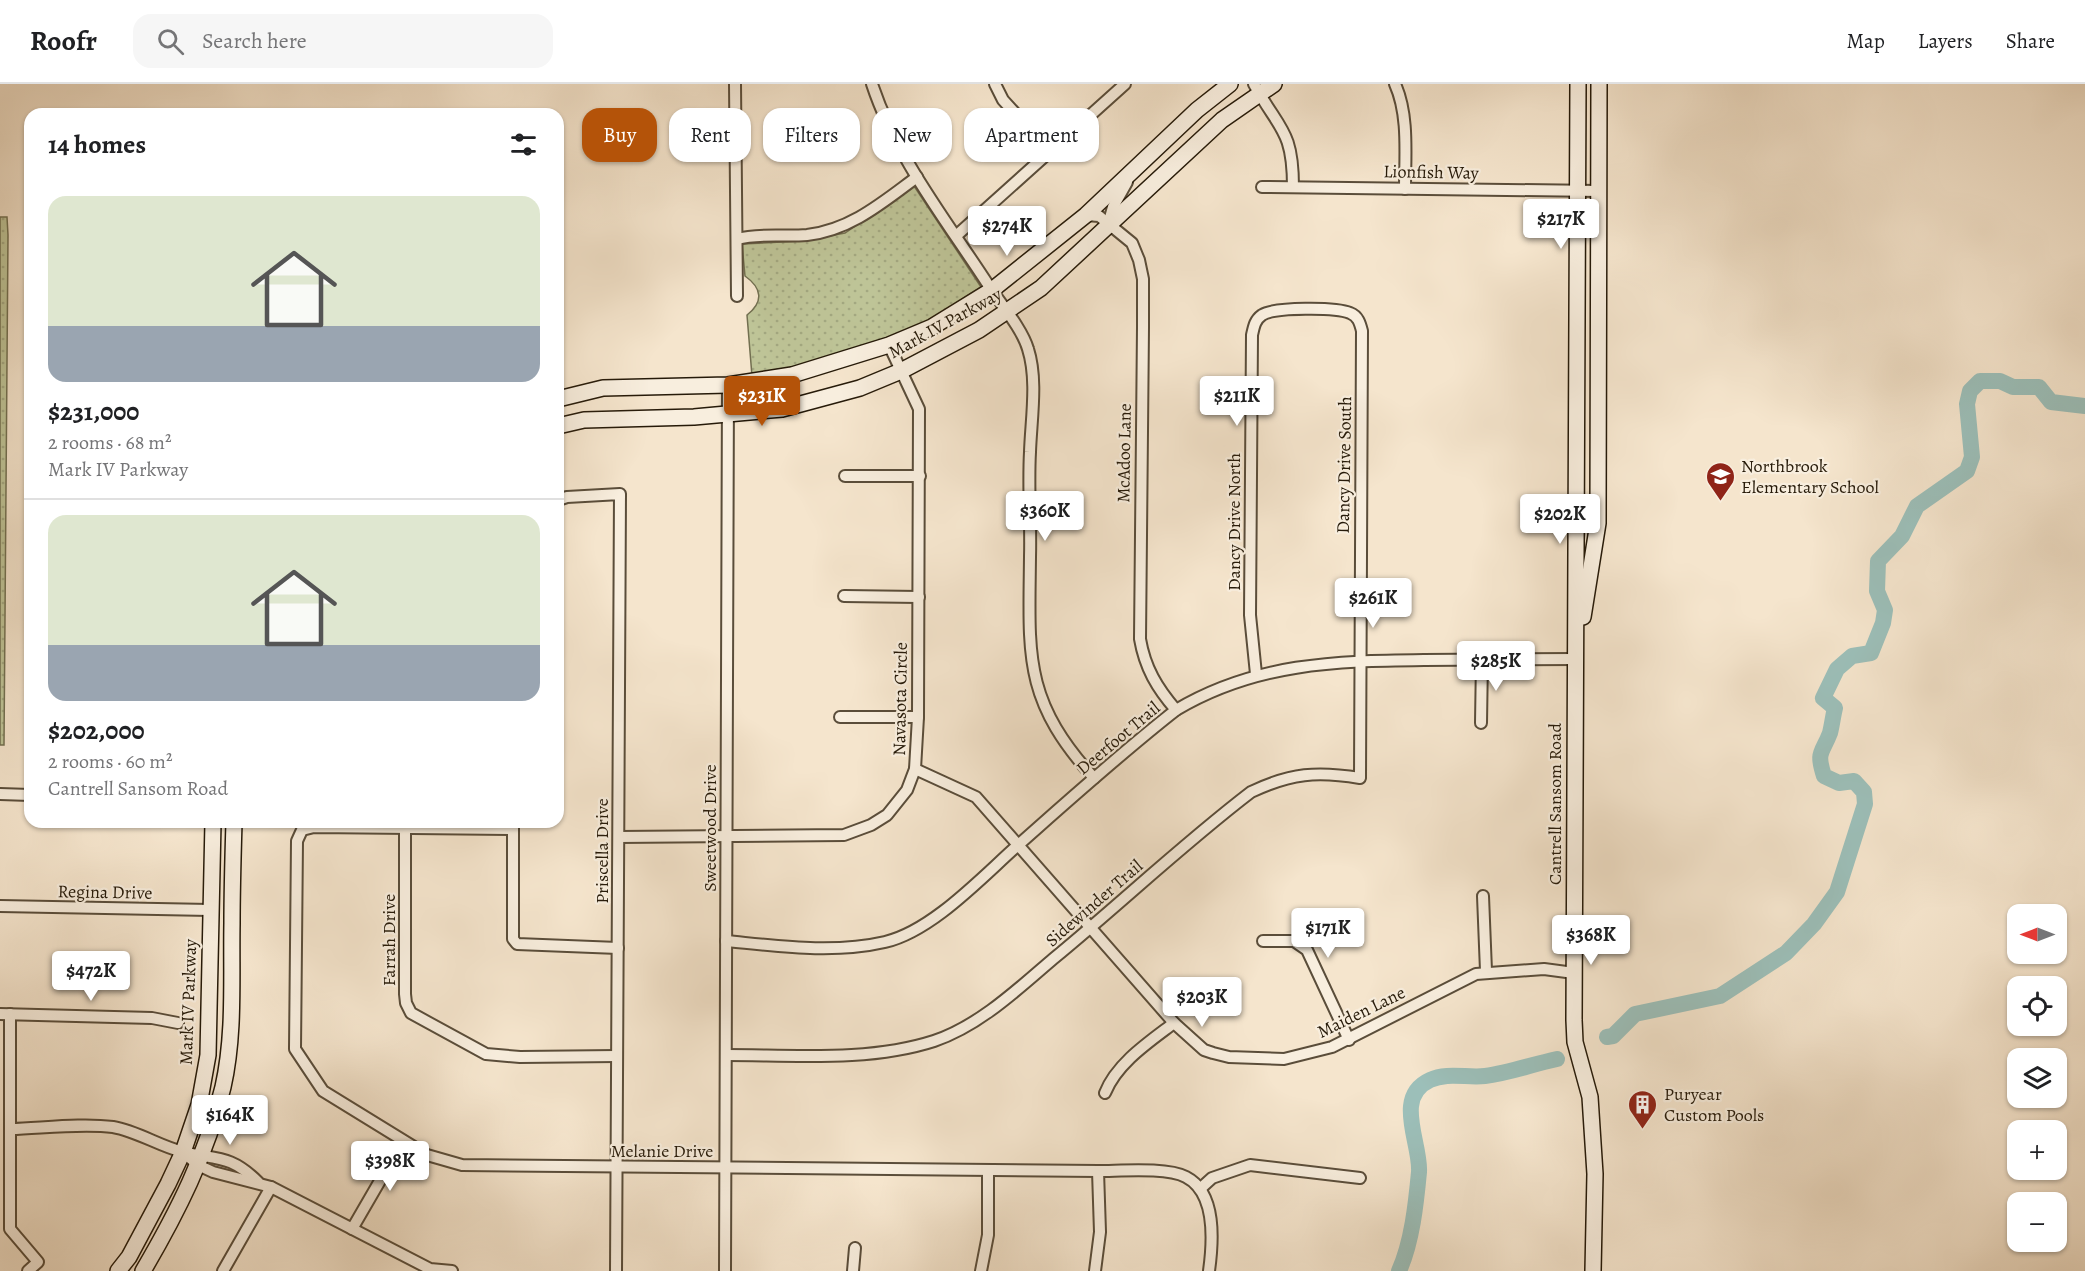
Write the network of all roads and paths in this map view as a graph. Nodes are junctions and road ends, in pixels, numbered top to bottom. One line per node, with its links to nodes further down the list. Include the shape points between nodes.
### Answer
1 (735, 84): 24 (street)
2 (872, 84): 15 (street)
3 (995, 84): 11 (street)
4 (1125, 84): 12 (street)
5 (1230, 84): 14 (main road, Mark IV Parkway)
6 (1274, 84): 10 (main road, Mark IV Parkway)
7 (1395, 84): 18 (street, via 1405,134)
8 (1578, 84): 19 (main road, Cantrell Sansom Road)
9 (1599, 84): 20 (main road, Cantrell Sansom Road)
10 (1256, 88): 17 (street, via 1291,147); 22 (main road, Mark IV Parkway)
11 (1010, 108)
12 (1099, 108)
13 (1040, 162): 23 (street)
14 (1132, 171): 21 (main road, Mark IV Parkway); 22 (street)
15 (917, 177): 23 (street); 24 (street, via 869,212 827,232)
16 (1262, 187): 17 (street, Lionfish Way)
17 (1293, 187): 18 (street, Lionfish Way)
18 (1405, 189): 19 (street, Lionfish Way)
19 (1578, 191): 20 (street, Lionfish Way); 28 (main road, Cantrell Sansom Road)
20 (1599, 191): 29 (main road, Cantrell Sansom Road)
21 (1086, 215): 22 (street, McAdoo Lane, via 1099,216); 25 (main road, Mark IV Parkway)
22 (1108, 225): 30 (main road, Mark IV Parkway, via 1041,288); 48 (street, McAdoo Lane, via 1132,243 1143,279 1140,639 1156,686)
23 (957, 236): 25 (street)
24 (737, 238): 26 (street)
25 (992, 290): 30 (street); 31 (main road, Mark IV Parkway, via 932,327)
26 (737, 296)
27 (1311, 310): 46 (street, Dancy Drive South, via 1349,313 1360,322 1362,331); 47 (street, Dancy Drive North, via 1264,314 1255,322 1252,335 1250,615)
28 (1578, 311): 29 (main road); 41 (main road, Cantrell Sansom Road)
29 (1600, 311): 40 (main road, Cantrell Sansom Road)
30 (1007, 312): 32 (main road, Mark IV Parkway); 53 (street, via 1028,346 1030,358 1029,653 1052,724)
31 (889, 345): 32 (street, Navasota Circle); 33 (main road, Mark IV Parkway, via 792,375)
32 (901, 371): 35 (main road, Mark IV Parkway, via 860,388 782,409); 38 (street, Navasota Circle, via 919,409)
33 (728, 385): 34 (main road, Mark IV Parkway, via 603,388); 35 (street, Sweetwood Drive)
34 (564, 398)
35 (728, 414): 36 (main road, Mark IV Parkway, via 584,420); 61 (street, Sweetwood Drive)
36 (564, 425)
37 (845, 476): 38 (street)
38 (920, 476): 43 (street, Navasota Circle)
39 (564, 498): 62 (street, Priscella Drive, via 620,494)
40 (1598, 514): 41 (main road); 44 (main road, Cantrell Sansom Road, via 1594,560)
41 (1577, 515): 44 (main road, Cantrell Sansom Road)
42 (844, 596): 43 (street)
43 (919, 597): 50 (street, Navasota Circle)
44 (1575, 658): 45 (street, Deerfoot Trail); 72 (main road, Cantrell Sansom Road)
45 (1482, 659): 46 (street, Deerfoot Trail); 51 (street)
46 (1359, 661): 47 (street, Deerfoot Trail); 67 (street, Sidewinder Trail, via 1360,778 1324,772 1293,776 1251,792)
47 (1257, 674): 48 (street, Deerfoot Trail, via 1201,695)
48 (1176, 710): 53 (street, Deerfoot Trail)
49 (840, 717): 50 (street)
50 (918, 717): 52 (street, Navasota Circle)
51 (1481, 723)
52 (915, 769): 61 (street, Navasota Circle, via 898,804 887,814 844,835); 63 (street, Maiden Lane, via 976,797)
53 (1094, 778): 63 (street, Deerfoot Trail)
54 (0, 794): 55 (street)
55 (24, 795)
56 (213, 828): 66 (main road, Mark IV Parkway)
57 (234, 828): 83 (main road, via 229,1041 223,1086)
58 (310, 828): 81 (street, Melanie Drive, via 302,830 297,841 295,1049 323,1091)
59 (405, 828): 78 (street, Farrah Drive, via 405,994 411,1012 486,1054)
60 (513, 828): 70 (street, via 513,939 517,944)
61 (726, 836): 62 (street, Navasota Circle); 68 (street, Sweetwood Drive)
62 (619, 837): 70 (street, Priscella Drive)
63 (1018, 845): 67 (street, Maiden Lane); 68 (street, Deerfoot Trail, via 940,912 886,942 790,948)
64 (1483, 896): 71 (street)
65 (0, 906): 66 (street, Regina Drive)
66 (210, 910): 82 (main road, Mark IV Parkway, via 208,1054 199,1105)
67 (1091, 928): 75 (street, Maiden Lane); 77 (street, Sidewinder Trail, via 975,1021 933,1041 867,1052)
68 (726, 941): 77 (street, Sweetwood Drive)
69 (1263, 941): 76 (street, via 1294,940 1307,950)
70 (618, 948): 78 (street, Priscella Drive)
71 (1486, 971): 72 (street, Maiden Lane, via 1544,969); 76 (street, Maiden Lane)
72 (1574, 973): 104 (main road, Cantrell Sansom Road, via 1575,1042 1590,1097 1595,1174)
73 (5, 1014): 74 (street, via 152,1018); 80 (street)
74 (178, 1023)
75 (1174, 1023): 76 (street, Maiden Lane, via 1204,1050 1229,1057 1284,1059); 79 (street, via 1139,1050 1110,1081)
76 (1349, 1040)
77 (726, 1054): 85 (street, Sweetwood Drive)
78 (617, 1056): 84 (street, Priscella Drive)
79 (1105, 1093)
80 (11, 1129): 82 (street, via 114,1127); 93 (street, via 10,1229 38,1262)
81 (403, 1141): 84 (street, Melanie Drive, via 427,1155 462,1166); 91 (street)
82 (183, 1152): 83 (street); 94 (main road, Mark IV Parkway)
83 (201, 1159): 89 (street, via 236,1164); 95 (main road)
84 (617, 1167): 85 (street, Melanie Drive); 98 (street, Priscella Drive)
85 (725, 1168): 86 (street, Melanie Drive); 99 (street, Sweetwood Drive)
86 (988, 1170): 87 (street, Melanie Drive); 101 (street, via 988,1235)
87 (1098, 1171): 90 (street, Melanie Drive, via 1164,1172 1186,1176); 102 (street, via 1100,1232)
88 (1360, 1178): 90 (street, via 1250,1165 1212,1178)
89 (271, 1187): 91 (street); 96 (street)
90 (1201, 1188): 103 (street, via 1209,1207)
91 (352, 1229): 97 (street, via 430,1269)
92 (855, 1248): 100 (street)
93 (28, 1271)
94 (118, 1271)
95 (143, 1271)
96 (223, 1271)
97 (452, 1271)
98 (616, 1271)
99 (725, 1271)
100 (853, 1271)
101 (981, 1271)
102 (1095, 1271)
103 (1209, 1271)
104 (1593, 1271)

